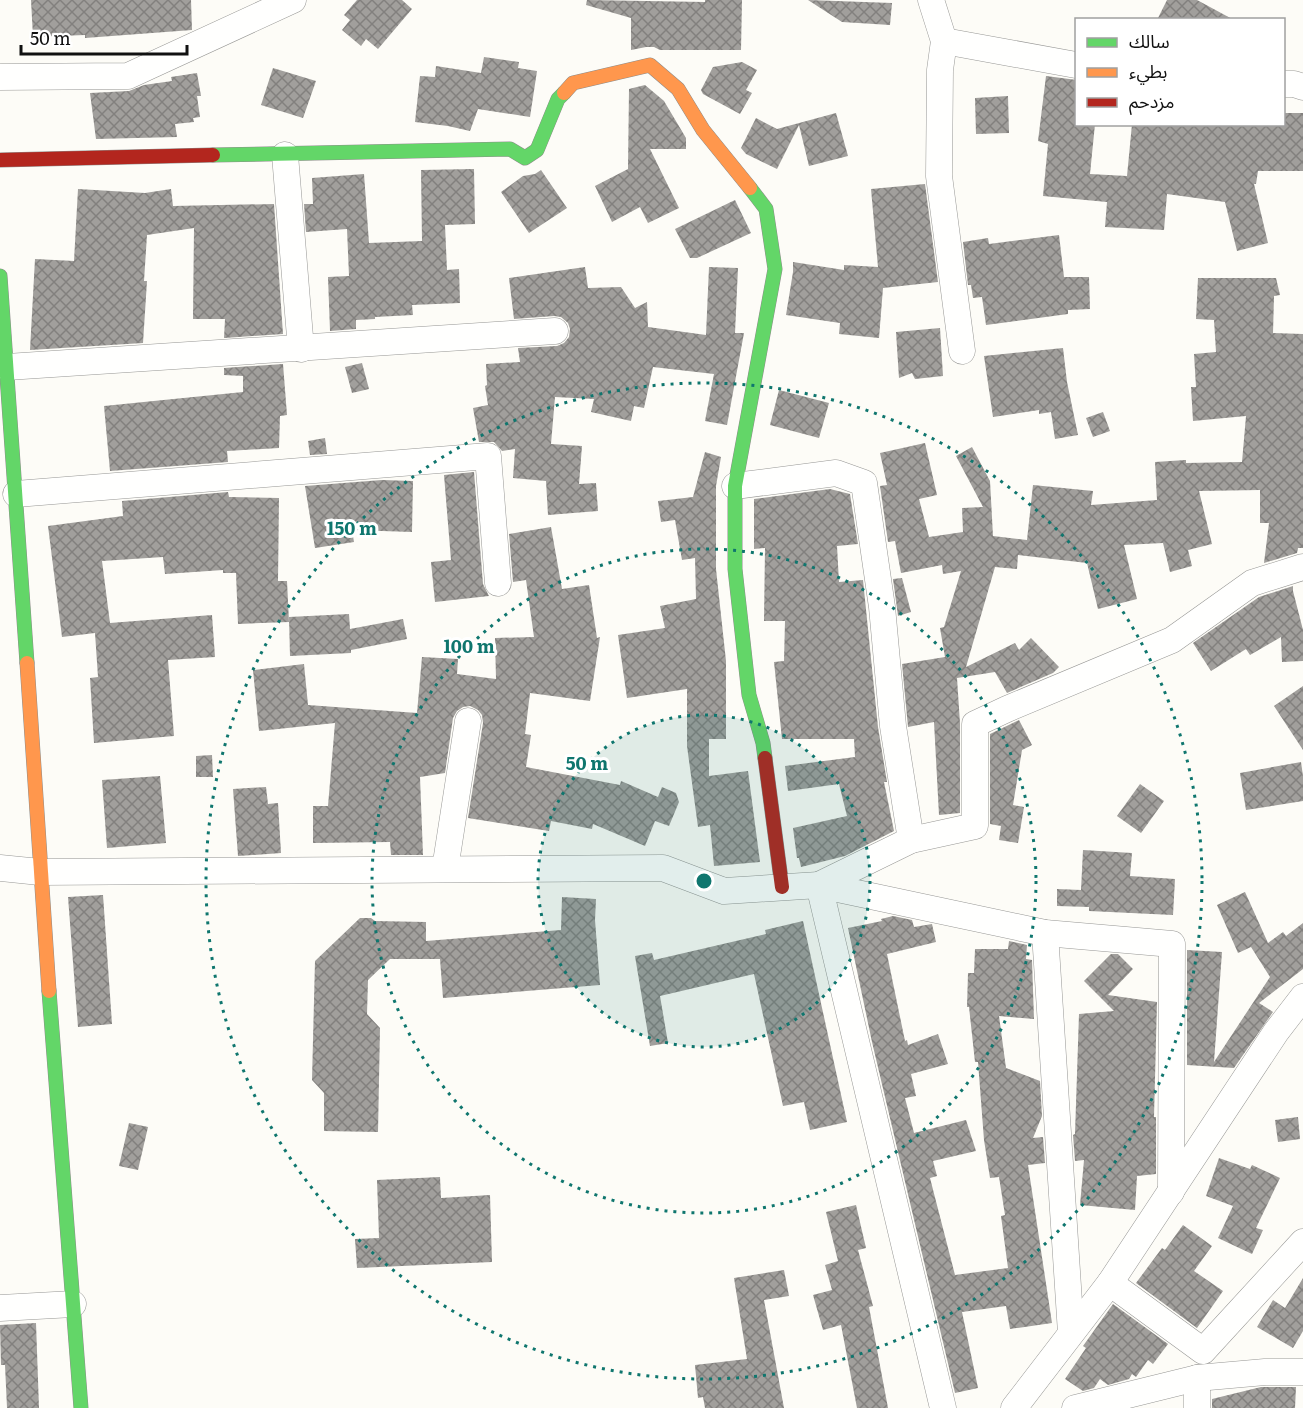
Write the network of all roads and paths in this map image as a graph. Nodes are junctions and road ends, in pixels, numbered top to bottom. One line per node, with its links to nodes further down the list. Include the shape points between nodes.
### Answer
1 (293, 0): 5 (street, via 128,76)
2 (931, 0): 3 (street)
3 (944, 40): 4 (street); 11 (street, via 939,176)
4 (1075, 65)
5 (0, 77)
6 (285, 154): 7 (street); 10 (street); 13 (street, via 510,149 525,158 537,150 558,99 573,83 650,65 678,90 703,130 766,209 775,269)
7 (0, 160)
8 (0, 276): 12 (street)
9 (555, 331): 10 (street)
10 (301, 349): 12 (street)
11 (962, 351)
12 (7, 367): 14 (street)
13 (735, 486): 18 (street, via 836,473 864,483 882,607 893,726); 23 (street, via 735,569 749,695 763,743)
14 (16, 494): 16 (street, via 488,456); 21 (street)
15 (1303, 567): 18 (street, via 1252,583 1172,640 975,724 975,826)
16 (498, 583)
17 (468, 721): 20 (street)
18 (912, 840): 22 (street)
19 (0, 868): 21 (street)
20 (445, 869): 21 (street); 23 (street, via 663,868 724,891)
21 (40, 872): 29 (street)
22 (819, 885): 23 (street); 24 (street); 35 (street)
23 (782, 887)
24 (1045, 933): 26 (street, via 1172,944); 31 (street)
25 (1303, 997): 26 (street)
26 (1171, 1192): 28 (street)
27 (1303, 1242): 28 (street, via 1203,1352)
28 (1110, 1283): 31 (street)
29 (73, 1304): 30 (street); 34 (street)
30 (0, 1308)
31 (1071, 1333): 36 (street)
32 (1303, 1372): 33 (street)
33 (1197, 1378): 37 (street); 38 (street)
34 (81, 1408)
35 (943, 1408)
36 (1014, 1408)
37 (1074, 1408)
38 (1197, 1408)

